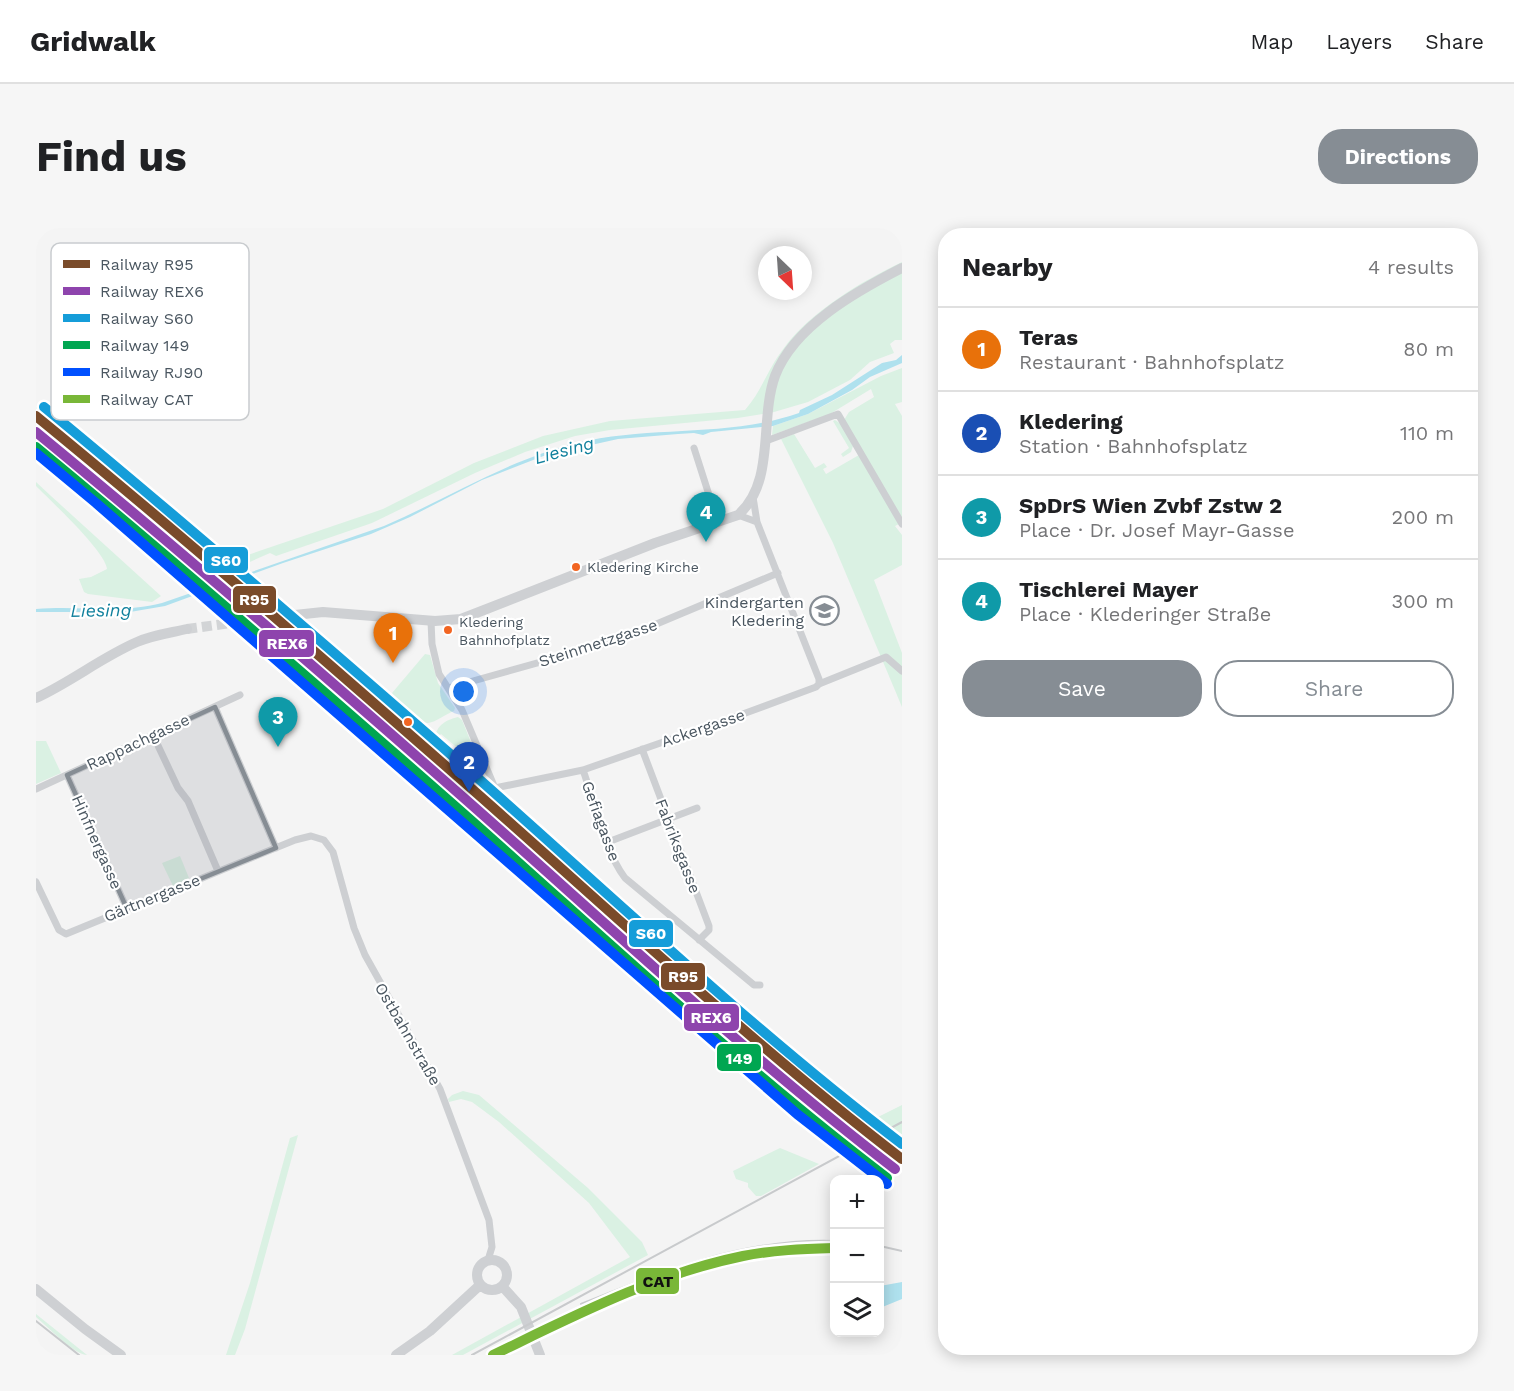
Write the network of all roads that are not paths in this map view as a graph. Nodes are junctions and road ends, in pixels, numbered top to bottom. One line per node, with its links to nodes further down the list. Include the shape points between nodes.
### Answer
1 (902, 268): 2 (main road, via 844,302 789,351 770,394)
2 (766, 439): 4 (main road); 8 (street, via 838,414)
3 (694, 448): 7 (street)
4 (753, 497): 5 (main road); 6 (street)
5 (738, 515): 6 (street); 7 (main road)
6 (757, 522): 9 (street)
7 (718, 524): 11 (main road, via 655,543 461,619)
8 (902, 524)
9 (778, 573): 14 (street); 15 (street, Steinmetzgasse, via 616,641)
10 (276, 616): 11 (main road, via 323,612)
11 (430, 621): 15 (street, via 439,674)
12 (187, 629): 17 (main road, via 140,640)
13 (902, 671): 14 (street, Ackergasse, via 886,657)
14 (819, 684): 20 (street, Ackergasse)
15 (448, 688): 21 (street, Ackergasse, via 462,710 495,788)
16 (240, 695): 18 (street, Rappachgasse)
17 (36, 698)
18 (214, 707): 19 (street, Rappachgasse); 28 (street)
19 (153, 735): 22 (street, Rappachgasse); 29 (street, via 188,801)
20 (642, 749): 21 (street, Ackergasse); 25 (street, Fabriksgasse)
21 (583, 770): 27 (street, Gefiagasse)
22 (67, 775): 23 (street, Rappachgasse); 31 (street, Hinfnergasse)
23 (36, 789)
24 (697, 808): 25 (street)
25 (667, 819): 27 (street); 32 (street, Fabriksgasse, via 709,926)
26 (295, 840): 28 (street, Gärtnergasse); 34 (street, Ostbahnstraße, via 315,837 331,847 365,955 440,1089 489,1220 492,1247)
27 (608, 842): 32 (street, Gefiagasse, via 625,878)
28 (276, 848): 29 (street, Gärtnergasse)
29 (218, 871): 31 (street, Gärtnergasse)
30 (36, 882): 31 (street, Gärtnergasse, via 58,930 66,934)
31 (127, 909)
32 (699, 940): 33 (street, Gefiagasse, via 754,985)
33 (760, 984)
34 (488, 1260): 35 (main road, via 477,1270); 36 (main road, via 498,1261 505,1268)
35 (480, 1285): 36 (main road, via 493,1290); 39 (main road, via 430,1331)
36 (502, 1286): 40 (main road, via 521,1307)
37 (36, 1289): 38 (main road)
38 (121, 1355)
39 (396, 1355)
40 (540, 1355)

